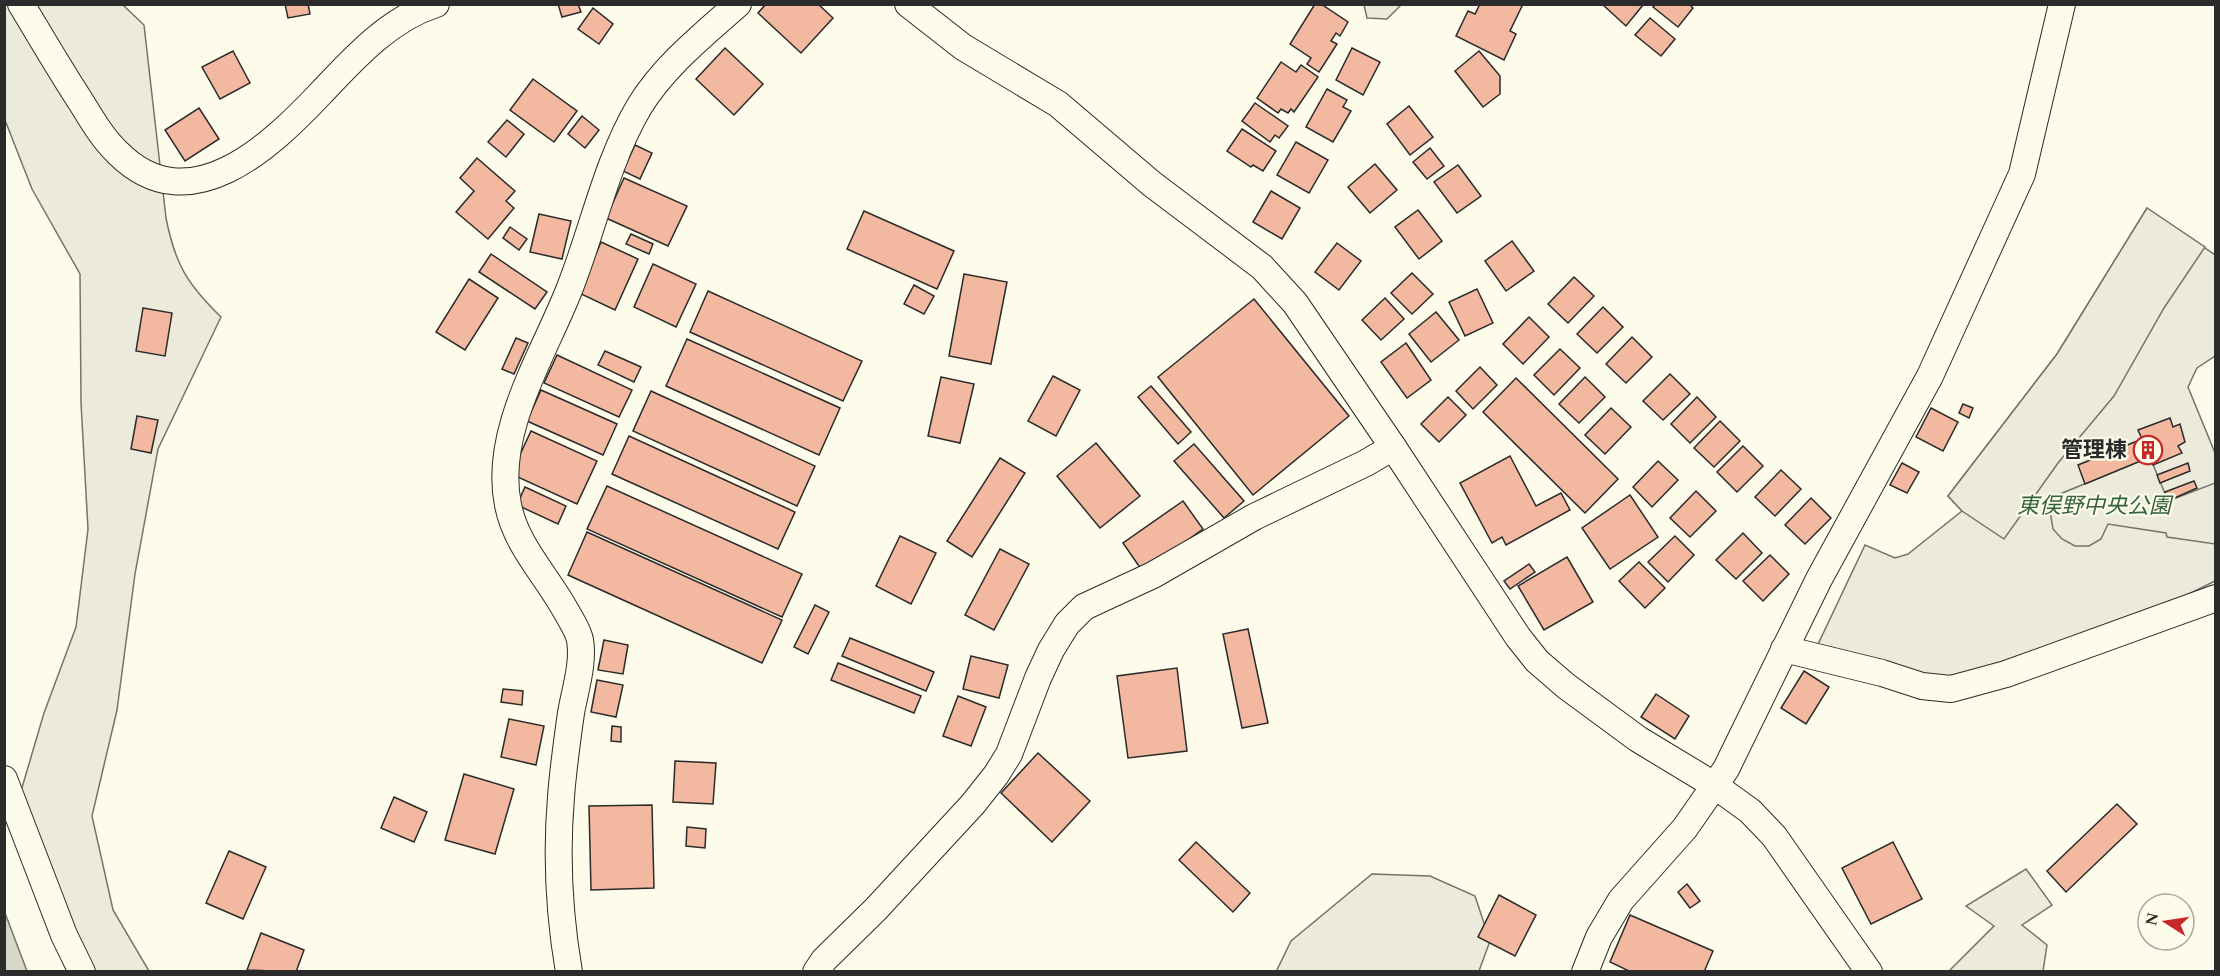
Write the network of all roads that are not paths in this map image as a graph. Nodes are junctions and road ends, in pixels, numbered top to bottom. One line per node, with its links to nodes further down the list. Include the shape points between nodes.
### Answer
1 (21, 4): 2 (street, via 99,131 118,153 136,169 177,183 213,176 265,147 376,39 399,21)
2 (436, 4)
3 (738, 4): 12 (street, via 666,72 639,107 624,136 569,290 528,385 507,452 504,471 508,507 521,541 561,601 580,640 561,798 558,866)
4 (908, 4): 6 (street, via 963,46 1058,104 1152,184 1262,267 1295,303)
5 (2062, 4): 8 (street, via 2022,174 1930,376)
6 (1393, 447): 10 (street, via 1518,637 1538,661 1638,739); 13 (street, via 1254,517 1153,575 1084,607 1067,624 1051,650 1009,754 996,775)
7 (2216, 598): 8 (street, via 2006,674 1951,689 1922,686)
8 (1784, 649): 10 (street, via 1726,769)
9 (4, 779): 11 (street, via 64,936)
10 (1714, 785): 14 (street, via 1685,828 1621,900 1599,937); 15 (street, via 1750,811 1774,836)
11 (82, 972)
12 (569, 972)
13 (816, 972)
14 (1586, 972)
15 (1869, 972)

